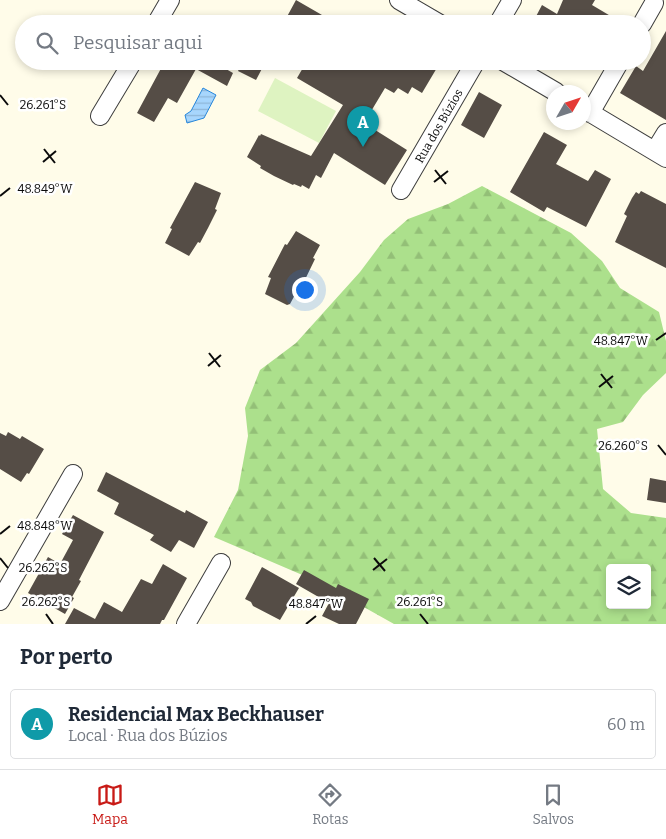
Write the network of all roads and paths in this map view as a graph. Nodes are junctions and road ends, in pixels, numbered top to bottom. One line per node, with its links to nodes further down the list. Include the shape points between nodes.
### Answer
1 (170, 0): 5 (street)
2 (400, 0): 6 (street)
3 (512, 0): 7 (street)
4 (654, 3): 8 (street)
5 (161, 15)
6 (425, 15)
7 (503, 15)
8 (647, 15)
9 (128, 70): 16 (street)
10 (471, 70): 19 (street, Rua dos Búzios)
11 (518, 70): 13 (street)
12 (614, 70): 14 (street)
13 (546, 86)
14 (591, 105)
15 (591, 113): 18 (street)
16 (100, 116)
17 (666, 133): 18 (street)
18 (661, 155)
19 (401, 190)
20 (73, 474): 22 (street)
21 (220, 563): 23 (street)
22 (0, 601)
23 (186, 624)

